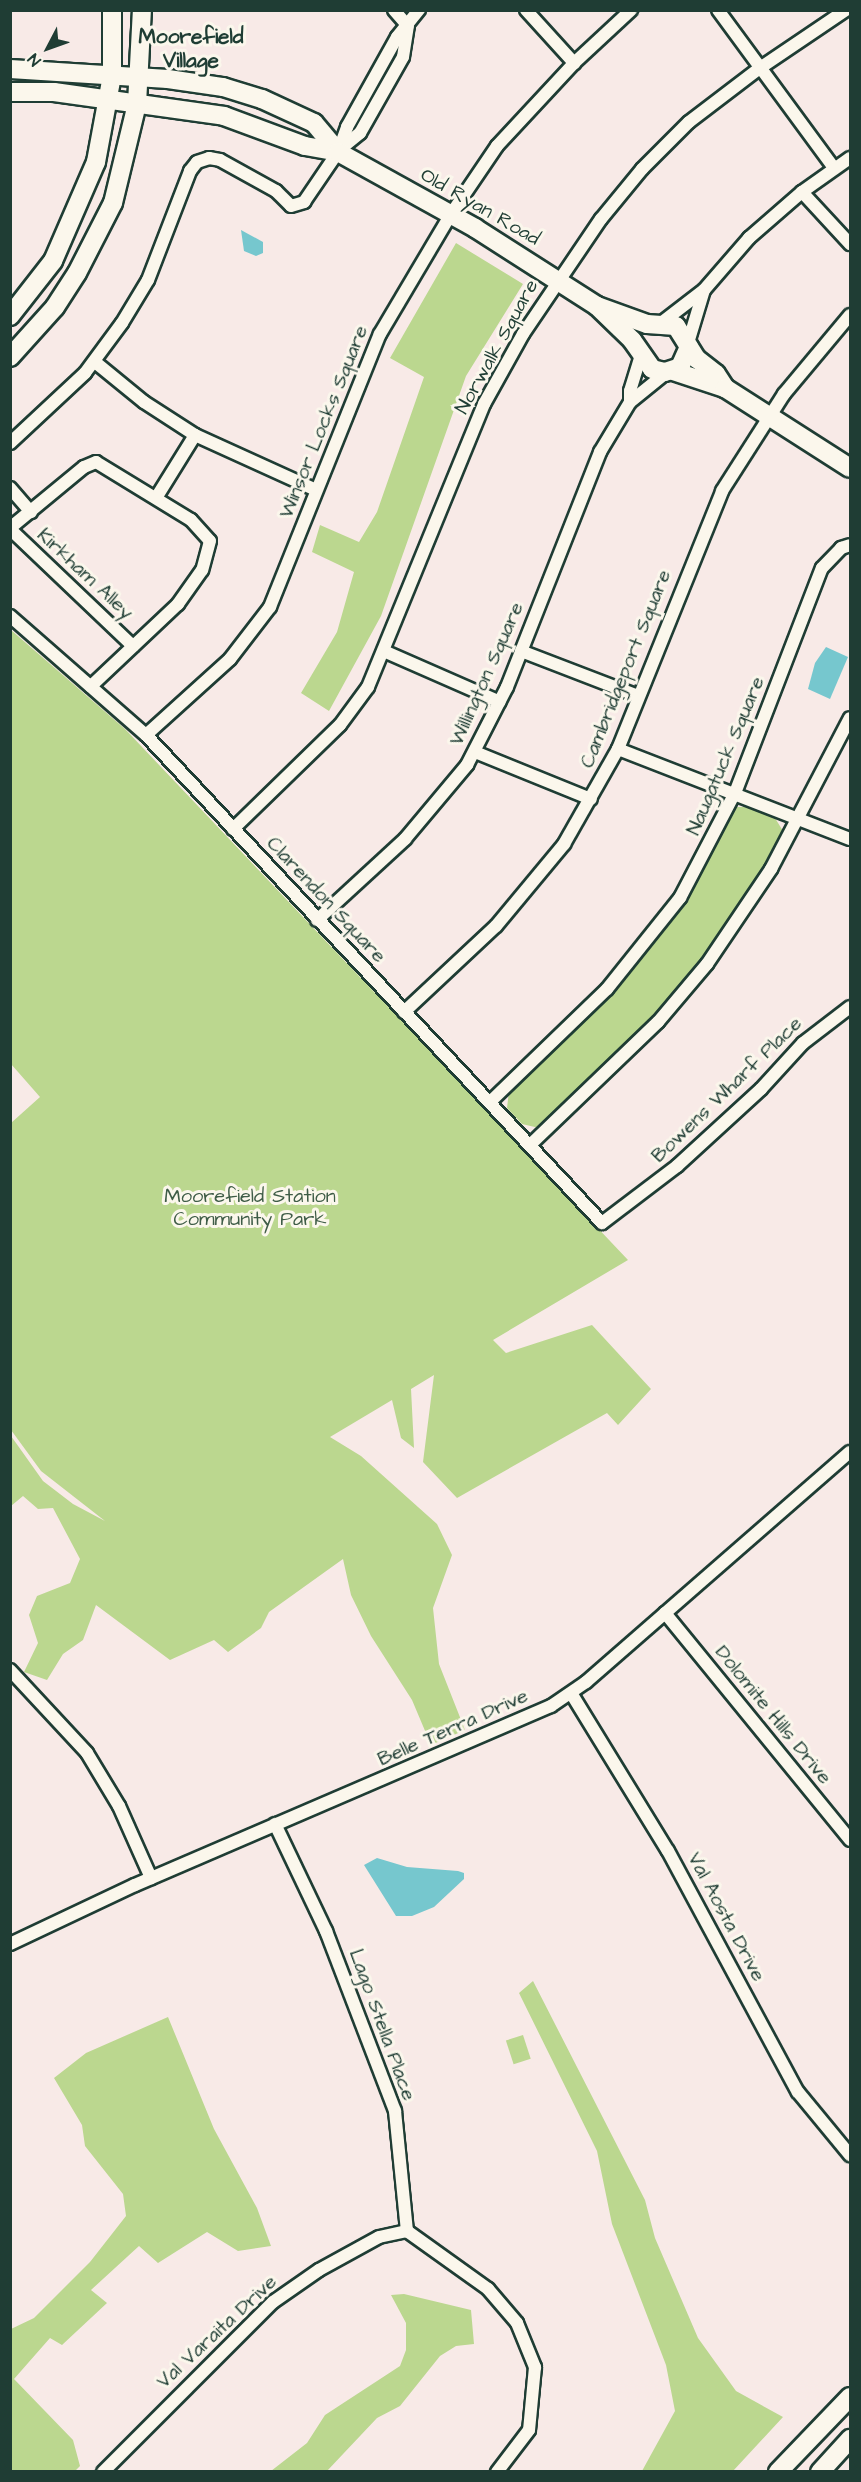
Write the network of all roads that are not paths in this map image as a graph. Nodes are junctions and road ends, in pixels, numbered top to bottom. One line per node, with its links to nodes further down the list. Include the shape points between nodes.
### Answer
1 (112, 10): 13 (street)
2 (142, 10): 14 (street)
3 (394, 10): 9 (street)
4 (419, 10): 9 (street)
5 (526, 10): 10 (street)
6 (631, 10): 10 (street, Winsor Locks Square)
7 (718, 10): 11 (street)
8 (846, 10): 11 (street, Norwalk Square)
9 (408, 26): 18 (street, via 408,44 398,66 360,133)
10 (574, 63): 22 (street, Winsor Locks Square, via 497,146)
11 (760, 68): 20 (street); 24 (street, Norwalk Square, via 689,122 642,169)
12 (10, 69): 13 (street, Old Ryan Road)
13 (112, 76): 14 (street, Old Ryan Road); 16 (street)
14 (140, 77): 17 (street); 18 (street, Old Ryan Road, via 223,87 262,99 314,123)
15 (10, 92): 16 (street, Old Ryan Road, via 54,92)
16 (108, 100): 17 (street, Old Ryan Road); 28 (street, via 96,162 72,223 53,261)
17 (137, 104): 18 (street, Old Ryan Road, via 224,116 305,146); 32 (street, via 125,165 95,241 55,307)
18 (338, 152): 22 (street, Old Ryan Road); 33 (street, via 312,194 291,206 276,191 220,160 197,162 148,280)
19 (850, 158): 20 (street)
20 (834, 168): 21 (street)
21 (802, 192): 23 (street); 25 (street, via 748,238)
22 (451, 214): 24 (street, Old Ryan Road); 42 (street, Winsor Locks Square, via 380,334)
23 (850, 244)
24 (558, 280): 26 (street, Old Ryan Road); 50 (street, Norwalk Square, via 484,404)
25 (704, 290): 29 (street); 30 (street)
26 (597, 306): 29 (street, Old Ryan Road, via 647,324); 31 (street, Old Ryan Road)
27 (850, 315): 37 (street, Cambridgeport Square)
28 (10, 316)
29 (659, 324): 30 (street, Old Ryan Road, via 676,326); 31 (street, via 642,337)
30 (688, 345): 34 (street, via 685,361); 35 (street, Old Ryan Road)
31 (641, 354): 34 (street, Old Ryan Road, via 652,369); 36 (street, Willington Square)
32 (10, 357)
33 (95, 362): 38 (street, via 144,402); 39 (street)
34 (670, 371): 35 (street, Old Ryan Road); 36 (street, Willington Square)
35 (725, 388): 37 (street, Old Ryan Road)
36 (630, 402): 49 (street, Willington Square, via 593,467)
37 (769, 416): 40 (street, Old Ryan Road); 52 (street, Cambridgeport Square, via 713,508)
38 (195, 435): 42 (street); 43 (street)
39 (10, 443)
40 (850, 468)
41 (10, 488): 44 (street)
42 (316, 490): 55 (street, Winsor Locks Square, via 270,607 258,627 230,659)
43 (156, 498): 44 (street, via 96,462 84,467); 48 (street, via 201,530 210,541 208,555 178,604)
44 (30, 512): 45 (street)
45 (10, 529): 48 (street, Kirkham Alley)
46 (850, 545): 58 (street, Naugatuck Square, via 841,548 822,568)
47 (10, 616): 51 (street, Clarendon Square)
48 (133, 646): 51 (street)
49 (521, 651): 52 (street); 53 (street, Willington Square)
50 (386, 652): 53 (street); 61 (street, Norwalk Square, via 368,687 340,725)
51 (91, 686): 55 (street, Clarendon Square)
52 (638, 696): 56 (street, Cambridgeport Square)
53 (500, 702): 57 (street, Willington Square)
54 (850, 718): 60 (street)
55 (146, 735): 61 (street, Clarendon Square)
56 (618, 749): 58 (street); 59 (street, Cambridgeport Square)
57 (475, 752): 59 (street); 63 (street, Willington Square, via 405,839)
58 (735, 793): 60 (street); 66 (street, Naugatuck Square, via 680,897 640,951 595,1002)
59 (591, 799): 65 (street, Cambridgeport Square, via 564,844 528,891)
60 (797, 818): 62 (street); 67 (street, via 764,879 707,964 658,1022)
61 (233, 829): 63 (street, Clarendon Square)
62 (850, 839)
63 (317, 920): 65 (street, Clarendon Square)
64 (850, 1007): 68 (street, Bowens Wharf Place, via 803,1043 761,1089 686,1159)
65 (404, 1012): 66 (street, Clarendon Square)
66 (490, 1102): 67 (street, Clarendon Square)
67 (530, 1145): 68 (street, Clarendon Square)
68 (602, 1223)
69 (850, 1452): 70 (street, Belle Terra Drive)
70 (665, 1613): 72 (street, Belle Terra Drive); 74 (street, Dolomite Hills Drive)
71 (10, 1670): 75 (street, via 87,1754 119,1806)
72 (571, 1693): 73 (street, Belle Terra Drive, via 430,1761); 77 (street, Val Aosta Drive, via 668,1851 798,2092)
73 (275, 1824): 75 (street, Belle Terra Drive); 78 (street, Lago Stella Place, via 326,1931 395,2111)
74 (850, 1840)
75 (151, 1878): 76 (street, Belle Terra Drive)
76 (10, 1944)
77 (850, 2155)
78 (407, 2231): 81 (street, Val Varaita Drive, via 380,2237 319,2270 273,2302); 82 (street, via 488,2289 517,2323 535,2367 529,2430)
79 (850, 2397): 83 (street)
80 (850, 2439): 84 (street)
81 (103, 2472)
82 (497, 2472)
83 (778, 2472)
84 (820, 2472)

